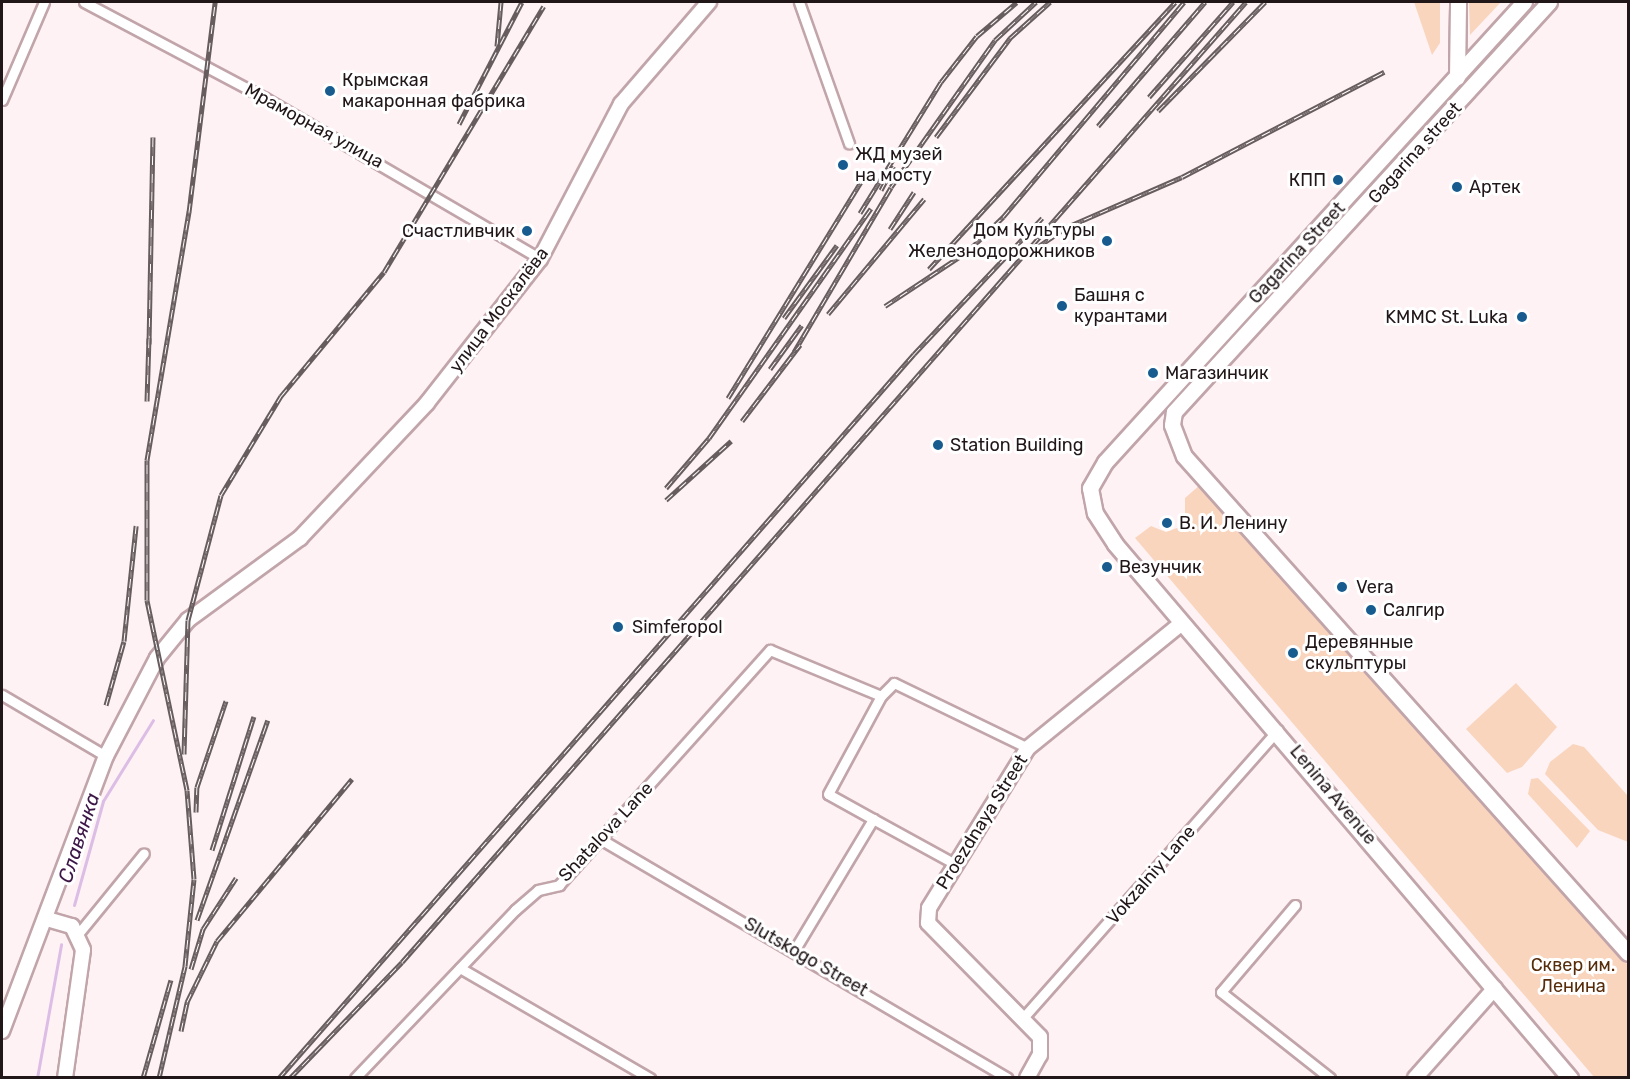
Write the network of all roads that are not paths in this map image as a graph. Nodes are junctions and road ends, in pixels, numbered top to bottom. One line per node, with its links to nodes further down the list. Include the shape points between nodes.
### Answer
1 (44, 2): 9 (street)
2 (84, 2): 12 (street, Мраморная улица, via 265,98)
3 (709, 2): 12 (main road, улица Москалёва, via 621,104)
4 (799, 2): 11 (street)
5 (1458, 2): 8 (main road)
6 (1524, 2): 8 (main road, Gagarina Street)
7 (1549, 2): 10 (main road, Gagarina street)
8 (1458, 73): 10 (main road); 13 (main road, Gagarina Street, via 1105,462 1090,488)
9 (2, 100)
10 (1454, 110): 28 (main road, Gagarina street, via 1174,412 1176,440 1205,480)
11 (849, 143)
12 (540, 259): 19 (main road, улица Москалёва, via 427,403 300,538 188,620 157,658)
13 (1095, 513): 14 (main road, Lenina Avenue)
14 (1182, 622): 17 (main road, Lenina Avenue); 18 (main road, Proezdnaya Street)
15 (2, 695): 19 (street)
16 (881, 696): 18 (street, via 894,683); 20 (street, via 828,794); 21 (street, Shatalova Lane, via 770,650)
17 (1278, 730): 30 (main road, Lenina Avenue); 32 (street, Vokzalniy Lane)
18 (1028, 748): 23 (main road, Proezdnaya Street)
19 (106, 756): 25 (main road, улица Москалёва)
20 (873, 819): 23 (street); 27 (street)
21 (602, 840): 27 (street, Slutskogo Street); 29 (street, Shatalova Lane, via 559,885 538,890 515,910)
22 (144, 853): 26 (street)
23 (957, 865): 32 (main road, Proezdnaya Street, via 929,908 927,923)
24 (1295, 905): 39 (street, via 1221,992)
25 (47, 919): 26 (main road, via 72,926); 31 (main road, улица Москалёва)
26 (78, 934): 34 (main road, via 82,974)
27 (795, 950): 37 (street, Slutskogo Street)
28 (1629, 953)
29 (460, 968): 35 (street, Shatalova Lane); 36 (street)
30 (1495, 988): 40 (main road); 41 (main road, Lenina Avenue)
31 (7, 1000): 33 (main road, улица Москалёва)
32 (1022, 1019): 38 (main road, Proezdnaya Street, via 1040,1037 1041,1047)
33 (2, 1031)
34 (65, 1077)
35 (355, 1077)
36 (650, 1077)
37 (1007, 1077)
38 (1027, 1077)
39 (1330, 1077)
40 (1415, 1077)
41 (1570, 1077)

